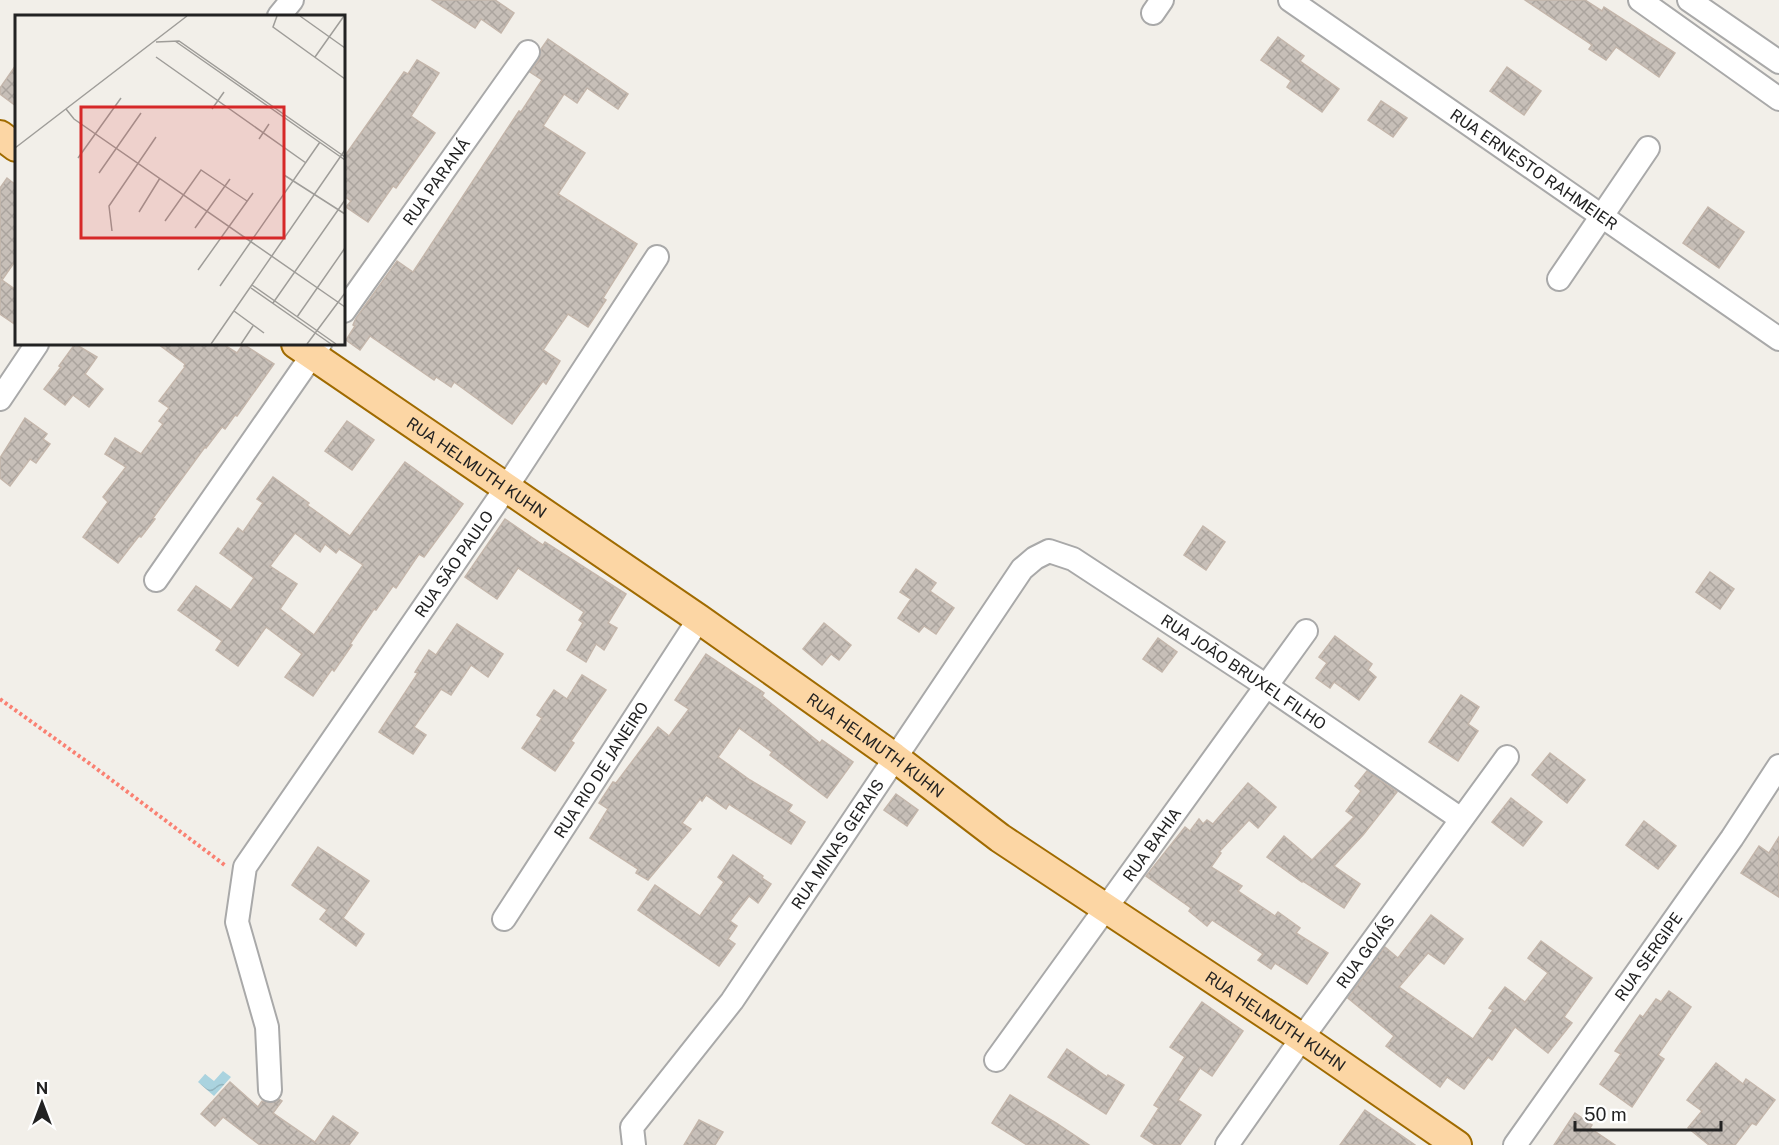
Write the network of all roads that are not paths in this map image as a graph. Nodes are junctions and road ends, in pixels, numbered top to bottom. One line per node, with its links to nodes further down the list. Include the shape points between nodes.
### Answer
1 (292, 0): 5 (street)
2 (1290, 0): 14 (street, RUA ERNESTO RAHMEIER)
3 (1640, 0): 7 (street)
4 (1689, 0): 6 (street)
5 (280, 15)
6 (1728, 27): 7 (street); 9 (street)
7 (1710, 50): 10 (street)
8 (528, 52): 17 (street, RUA PARANÁ)
9 (1779, 62)
10 (1779, 99)
11 (0, 135): 12 (main road)
12 (15, 146)
13 (1648, 148): 14 (street)
14 (1602, 216): 16 (street); 18 (street, RUA ERNESTO RAHMEIER)
15 (657, 257): 22 (street, RUA SÃO PAULO)
16 (1560, 279)
17 (345, 310)
18 (1779, 339)
19 (36, 345): 21 (street)
20 (310, 347): 22 (main road, RUA HELMUTH KUHN); 24 (street)
21 (0, 399)
22 (506, 488): 25 (main road, RUA HELMUTH KUHN); 36 (street, RUA SÃO PAULO, via 244,873 237,922 267,1027)
23 (1022, 569): 27 (street, RUA JOÃO BRUXEL FILHO, via 1049,551 1073,559); 28 (street, RUA MINAS GERAIS)
24 (156, 580)
25 (699, 619): 28 (main road, RUA HELMUTH KUHN); 33 (street, RUA RIO DE JANEIRO)
26 (1306, 631): 27 (street, RUA BAHIA)
27 (1265, 685): 31 (street, RUA JOÃO BRUXEL FILHO); 32 (street, RUA BAHIA)
28 (894, 757): 32 (main road, RUA HELMUTH KUHN, via 1000,838); 37 (street, RUA MINAS GERAIS, via 732,1001 632,1126)
29 (1507, 757): 31 (street, RUA GOIÁS)
30 (1779, 766): 40 (street, RUA SERGIPE)
31 (1461, 819): 34 (street, RUA GOIÁS)
32 (1106, 908): 34 (main road, RUA HELMUTH KUHN); 35 (street, RUA BAHIA)
33 (504, 920)
34 (1302, 1038): 38 (street, RUA GOIÁS); 39 (main road, RUA HELMUTH KUHN)
35 (996, 1060)
36 (270, 1090)
37 (634, 1145)
38 (1227, 1145)
39 (1457, 1145)
40 (1515, 1145)

